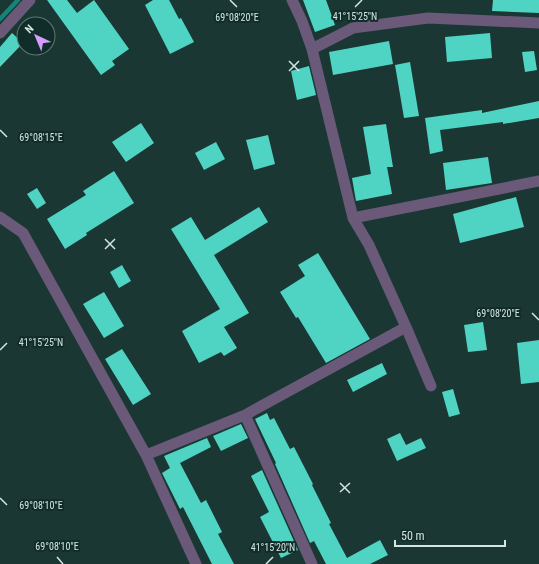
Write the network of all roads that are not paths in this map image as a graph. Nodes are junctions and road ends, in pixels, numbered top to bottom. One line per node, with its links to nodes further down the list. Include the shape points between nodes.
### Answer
1 (30, 0): 4 (street)
2 (292, 0): 5 (street)
3 (539, 23): 5 (street, via 428,18 353,28)
4 (0, 33)
5 (312, 49): 8 (street)
6 (538, 184): 8 (street)
7 (0, 217): 12 (street, via 23,233)
8 (353, 218): 9 (street, via 369,245)
9 (406, 326): 10 (street); 11 (street)
10 (431, 386)
11 (245, 415): 12 (street); 14 (street)
12 (146, 455): 13 (street)
13 (196, 564)
14 (312, 564)

